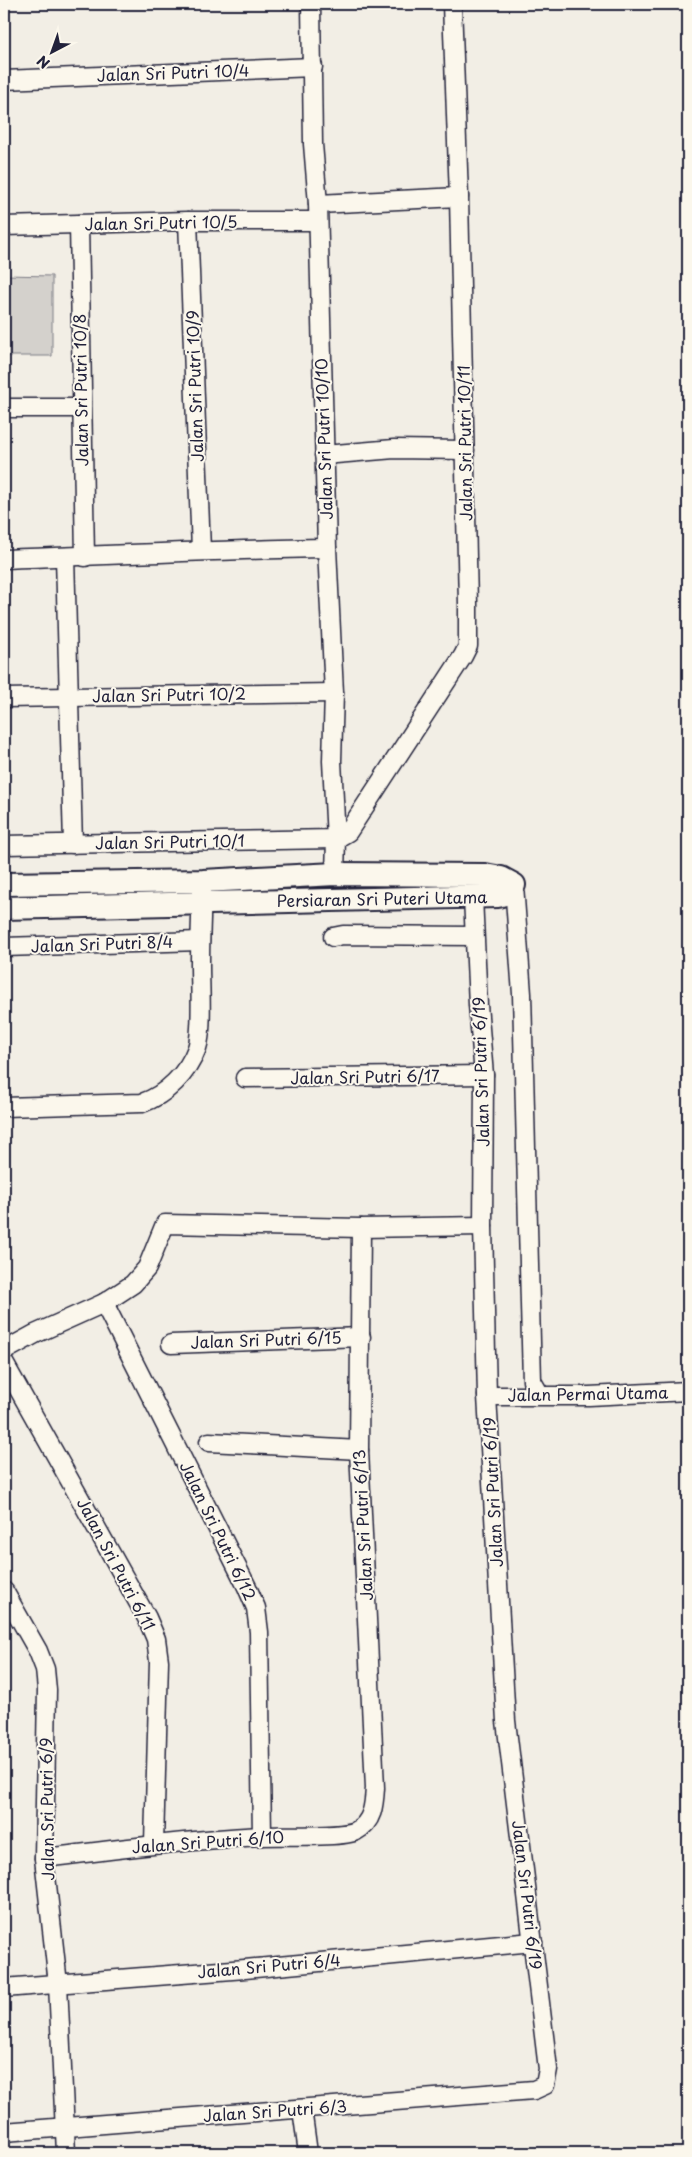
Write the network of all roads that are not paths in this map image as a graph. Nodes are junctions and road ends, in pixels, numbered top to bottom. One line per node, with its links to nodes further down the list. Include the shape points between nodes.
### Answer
1 (311, 4): 3 (street, Jalan Sri Putri 10/10)
2 (452, 4): 5 (street, Jalan Sri Putri 10/11)
3 (313, 67): 4 (street, Jalan Sri Putri 10/4); 6 (street, Jalan Sri Putri 10/10, via 313,144)
4 (4, 80)
5 (459, 197): 6 (street, Jalan Sri Putri 10/5); 12 (street, Jalan Sri Putri 10/11)
6 (318, 212): 7 (street, Jalan Sri Putri 10/5); 13 (street, Jalan Sri Putri 10/10)
7 (188, 221): 8 (street, Jalan Sri Putri 10/5); 15 (street, Jalan Sri Putri 10/9)
8 (79, 224): 9 (street, Jalan Sri Putri 10/5); 11 (street, Jalan Sri Putri 10/8)
9 (4, 226)
10 (4, 408): 11 (street)
11 (81, 408): 17 (street, Jalan Sri Putri 10/8)
12 (465, 450): 13 (street, via 394,448); 22 (street, Jalan Sri Putri 10/11, via 468,646 348,832)
13 (324, 455): 14 (street, Jalan Sri Putri 10/10)
14 (327, 548): 15 (street); 19 (street, Jalan Sri Putri 10/10)
15 (201, 550): 17 (street)
16 (65, 557): 17 (street); 18 (street); 20 (street)
17 (85, 557)
18 (4, 559)
19 (334, 693): 20 (street, Jalan Sri Putri 10/2); 22 (street, Jalan Sri Putri 10/10, via 332,761)
20 (68, 697): 21 (street, Jalan Sri Putri 10/2); 23 (street)
21 (4, 698)
22 (336, 839): 23 (street, Jalan Sri Putri 10/1); 25 (street, Jalan Sri Putri 10/10)
23 (73, 844): 24 (street, Jalan Sri Putri 10/1)
24 (4, 845)
25 (335, 874): 26 (street, Persiaran Sri Puteri Utama); 28 (street, Persiaran Sri Puteri Utama, via 485,875 501,878)
26 (203, 881): 27 (street, Persiaran Sri Puteri Utama); 30 (street)
27 (4, 884)
28 (514, 886): 29 (street, Persiaran Sri Puteri Utama, via 506,894); 47 (street, via 522,994 532,1381)
29 (473, 896): 30 (street, Persiaran Sri Puteri Utama); 32 (street, Jalan Sri Putri 6/19)
30 (202, 903): 31 (street, Persiaran Sri Puteri Utama); 34 (street)
31 (4, 908)
32 (474, 936): 33 (street); 36 (street, Jalan Sri Putri 6/19)
33 (333, 937)
34 (200, 941): 35 (street, Jalan Sri Putri 8/4); 38 (street, via 197,1048 181,1076 168,1089 142,1103)
35 (4, 947)
36 (484, 1075): 37 (street, Jalan Sri Putri 6/17); 39 (street, Jalan Sri Putri 6/19)
37 (245, 1078)
38 (4, 1107)
39 (483, 1226): 40 (street); 48 (street, Jalan Sri Putri 6/19)
40 (361, 1228): 41 (street, via 165,1224 140,1278); 42 (street, Jalan Sri Putri 6/13)
41 (104, 1303): 44 (street); 53 (street, Jalan Sri Putri 6/12, via 256,1608 260,1632)
42 (360, 1337): 43 (street, Jalan Sri Putri 6/15); 50 (street, Jalan Sri Putri 6/13)
43 (171, 1344)
44 (4, 1352)
45 (4, 1363): 54 (street, Jalan Sri Putri 6/11, via 156,1639 159,1661)
46 (688, 1391): 47 (street, Jalan Permai Utama)
47 (540, 1395): 48 (street, Jalan Permai Utama)
48 (487, 1396): 56 (street, Jalan Sri Putri 6/19, via 506,1720)
49 (209, 1442): 50 (street)
50 (360, 1450): 52 (street, Jalan Sri Putri 6/13, via 376,1788 374,1808)
51 (4, 1591): 55 (street, Jalan Sri Putri 6/9, via 45,1669)
52 (368, 1822): 53 (street, Jalan Sri Putri 6/10, via 355,1832)
53 (262, 1836): 54 (street, Jalan Sri Putri 6/10)
54 (154, 1844): 55 (street, Jalan Sri Putri 6/10)
55 (44, 1858): 57 (street, Jalan Sri Putri 6/9)
56 (533, 1942): 57 (street, Jalan Sri Putri 6/4); 59 (street, Jalan Sri Putri 6/19, via 548,2068)
57 (58, 1984): 58 (street, Jalan Sri Putri 6/4); 61 (street, Jalan Sri Putri 6/9)
58 (4, 1988)
59 (545, 2085): 60 (street, Jalan Sri Putri 6/3, via 534,2090)
60 (302, 2109): 61 (street, Jalan Sri Putri 6/3); 64 (street)
61 (64, 2126): 62 (street, Jalan Sri Putri 6/3); 63 (street, Jalan Sri Putri 6/9)
62 (4, 2132)
63 (66, 2153)
64 (308, 2153)

